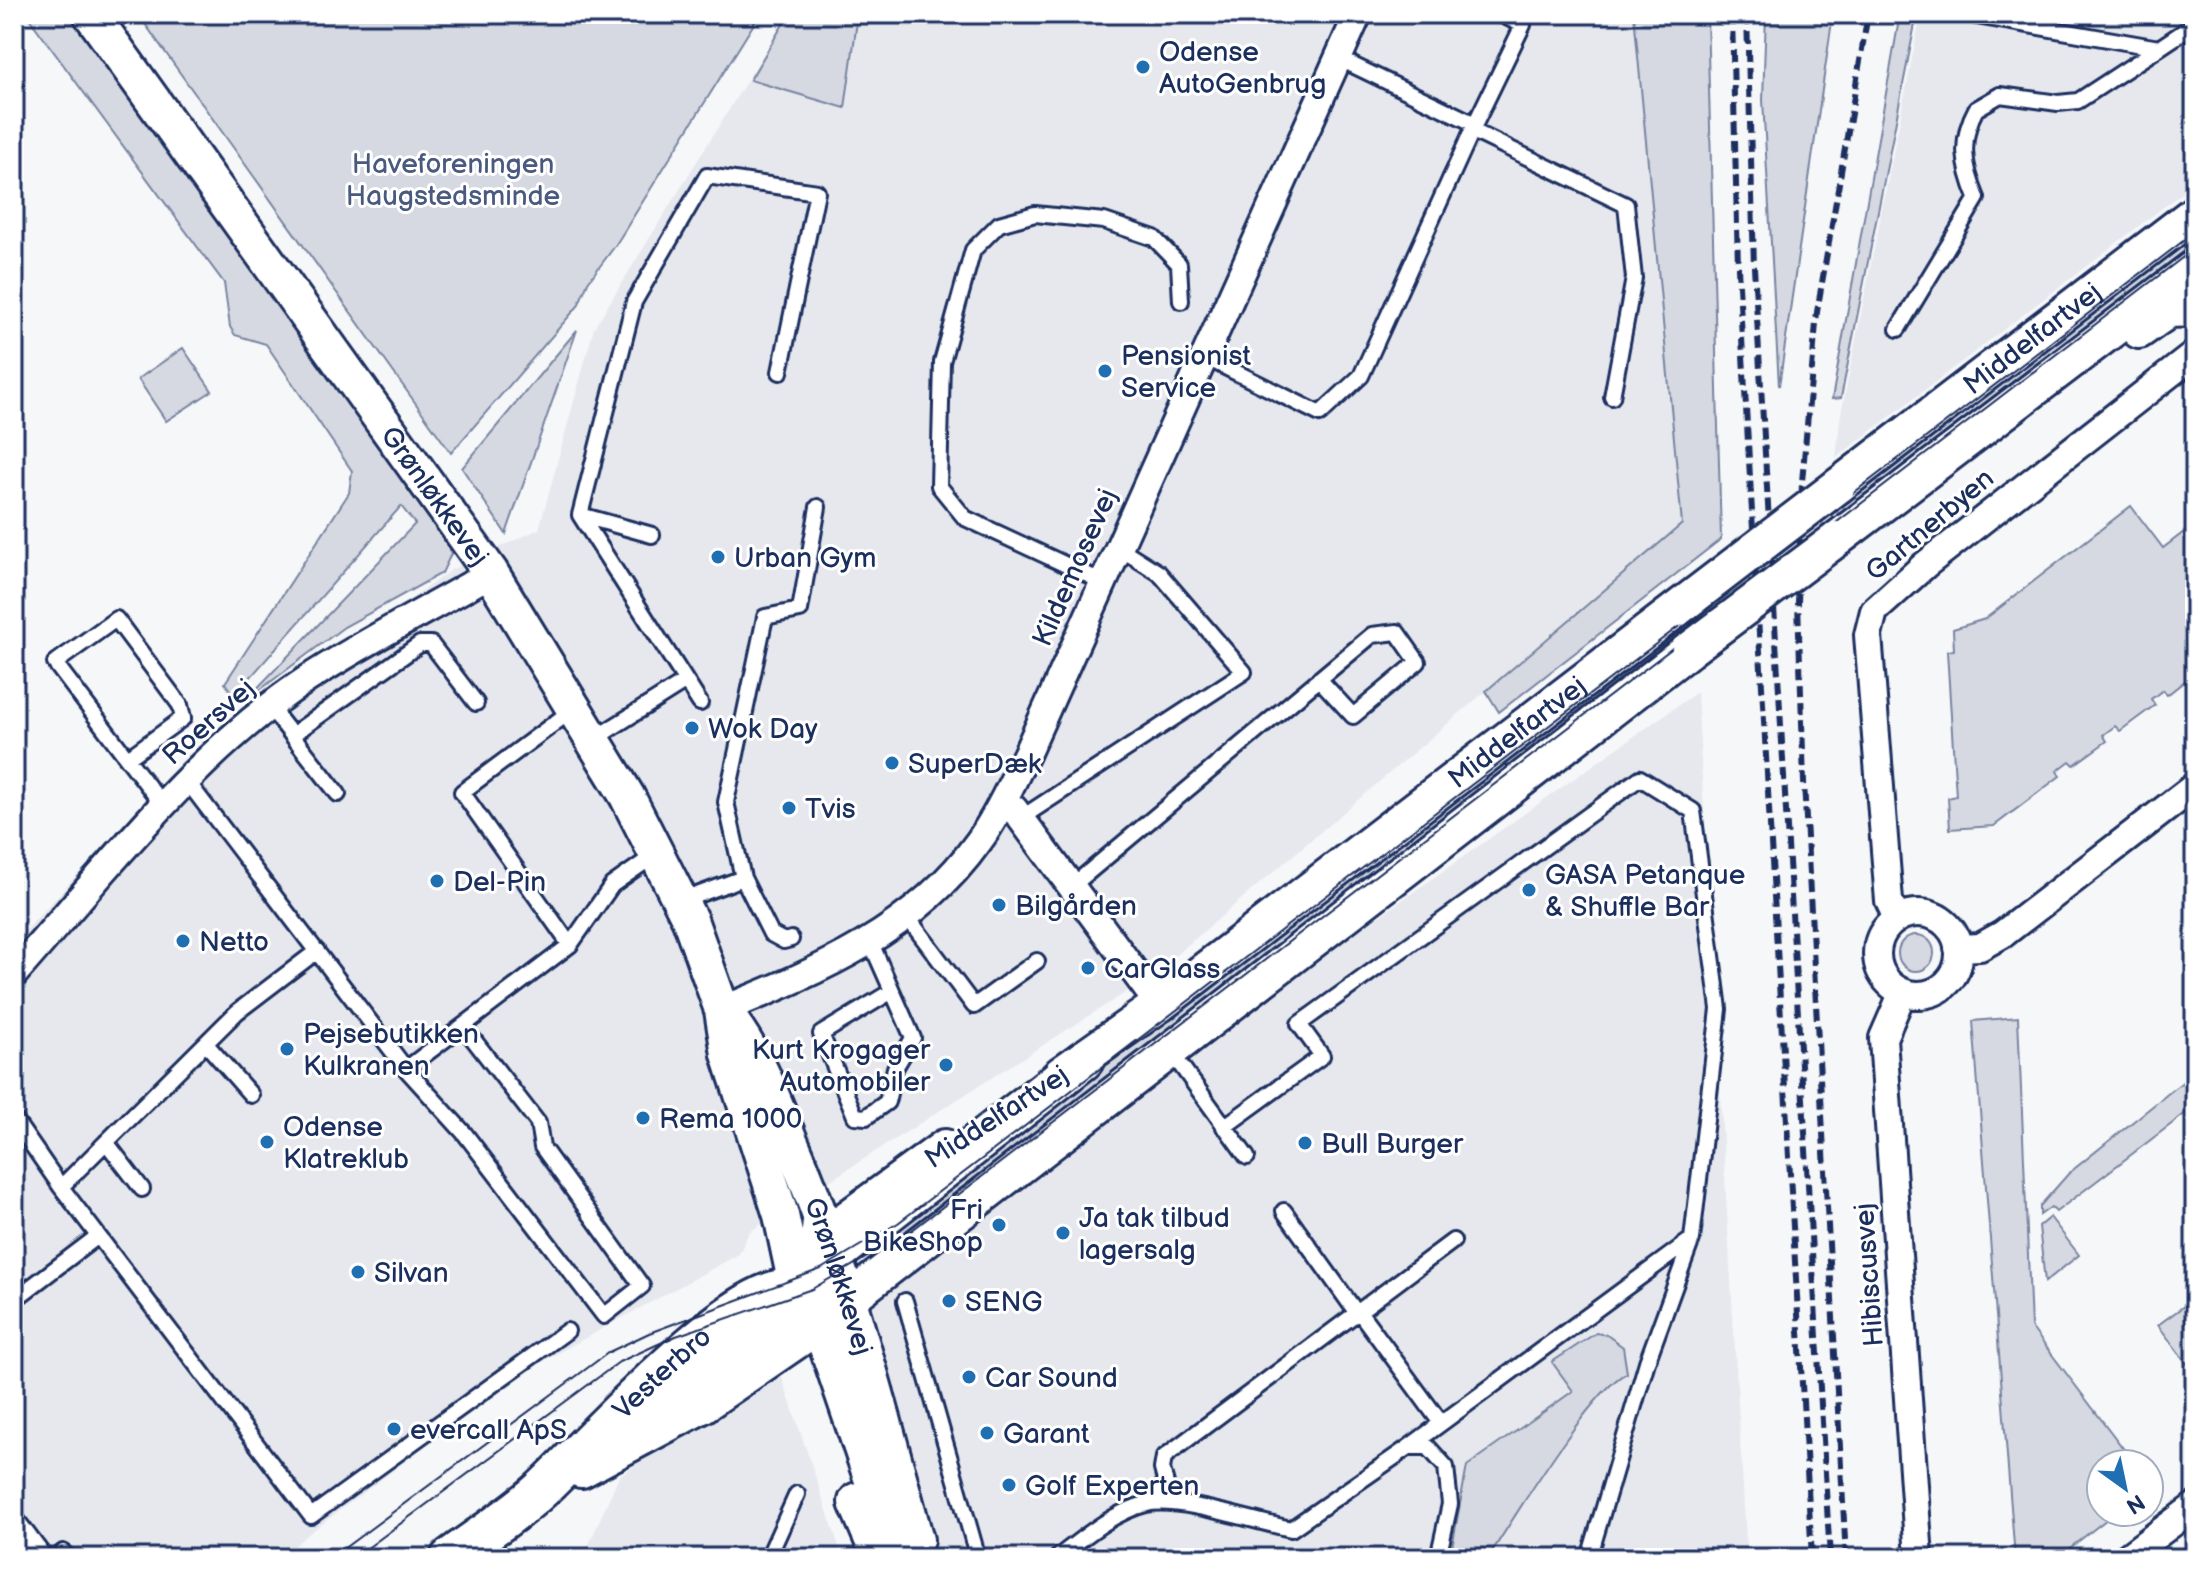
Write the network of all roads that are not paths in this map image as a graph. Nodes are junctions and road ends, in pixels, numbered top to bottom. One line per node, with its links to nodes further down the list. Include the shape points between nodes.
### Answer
1 (91, 14): 23 (street, Grønløkkevej)
2 (1358, 14): 7 (street, Kildemosevej)
3 (1500, 14): 8 (lane, via 1523,25)
4 (1965, 14): 6 (lane)
5 (2195, 24): 6 (lane)
6 (2159, 48): 13 (lane, via 2078,101 2000,95 1976,109 1963,149 1977,198)
7 (1338, 58): 8 (lane); 15 (street, Kildemosevej)
8 (1474, 127): 15 (lane, via 1361,376 1320,414); 17 (lane, via 1626,205 1634,278)
9 (2195, 213): 54 (street, Middelfartvej, bridge)
10 (2195, 267): 18 (street, Middelfartvej)
11 (1181, 301): 24 (lane, via 1179,264 1154,238 1104,221 1035,214 999,224 973,250 969,264 942,362 939,486 965,518)
12 (2195, 309): 18 (street, via 2169,310 2095,361)
13 (1898, 329)
14 (2195, 354): 44 (street, Gartnerbyen, via 1925,565 1874,611 1868,635 1889,901)
15 (1203, 356): 22 (street, Kildemosevej)
16 (780, 372): 20 (lane, via 817,192 707,176 634,302)
17 (1612, 397)
18 (1988, 423): 58 (street, Middelfartvej, bridge)
19 (818, 507): 40 (lane, via 800,610 765,617 726,802)
20 (580, 515): 21 (lane); 26 (lane)
21 (652, 535)
22 (1118, 547): 24 (street, Kildemosevej); 38 (lane, via 1159,573 1244,672)
23 (491, 573): 29 (street, Roersvej, via 306,680); 30 (street, Grønløkkevej)
24 (1103, 582): 38 (street, Kildemosevej)
25 (1319, 679): 25 (lane, via 1372,635 1397,632 1418,662 1353,716); 41 (lane)
26 (686, 681): 28 (lane); 32 (lane)
27 (476, 703): 31 (lane, via 431,644 420,644)
28 (700, 703)
29 (270, 707): 31 (lane); 34 (street, Roersvej)
30 (576, 708): 32 (street, Grønløkkevej); 47 (lane, via 462,792)
31 (292, 735): 36 (lane)
32 (594, 739): 39 (street, Grønløkkevej)
33 (128, 758): 33 (lane, via 55,663 116,619 180,705 183,718); 37 (lane)
34 (187, 781): 37 (street, Roersvej); 49 (lane)
35 (2195, 786): 48 (street, via 2003,934 1980,947)
36 (338, 794)
37 (164, 807): 51 (street, Roersvej)
38 (1011, 811): 41 (street); 43 (street, Kildemosevej)
39 (656, 854): 42 (street, Grønløkkevej); 47 (lane, via 612,885)
40 (743, 878): 42 (lane); 45 (lane, via 771,934)
41 (1072, 886): 54 (street)
42 (680, 901): 55 (street, Grønløkkevej)
43 (908, 918): 46 (street, Kildemosevej); 50 (lane, via 974,1006)
44 (1897, 918): 48 (street, via 1910,913 1938,918 1949,927); 53 (street, via 1886,927 1876,954 1886,980)
45 (791, 939)
46 (871, 943): 52 (lane); 55 (street, Kildemosevej)
47 (570, 945): 56 (lane)
48 (1958, 948): 53 (street, via 1956,968 1938,989)
49 (317, 951): 57 (lane, via 237,1012); 60 (lane)
50 (1037, 961)
51 (14, 974)
52 (892, 991): 52 (lane, via 913,1038 895,1068 887,1102 866,1117 855,1116 821,1034)
53 (1903, 992): 96 (street, Hibiscusvej, via 1883,1038)
54 (1159, 1005): 59 (street, Middelfartvej)
55 (722, 1010): 72 (street, Grønløkkevej, via 729,1054 781,1215); 72 (street, Grønløkkevej, via 750,1044)
56 (463, 1026): 60 (lane); 60 (lane, via 538,1123 542,1147 642,1286 604,1316 465,1134)
57 (207, 1045): 61 (lane); 64 (lane)
58 (1169, 1049): 63 (lane); 72 (street, Middelfartvej, via 886,1271)
59 (1084, 1060): 72 (main road, Vesterbro)
60 (406, 1069)
61 (251, 1095)
62 (14, 1119): 66 (lane)
63 (1224, 1127): 65 (lane); 70 (lane, via 1322,1056 1299,1024 1640,778 1693,811 1719,1009)
64 (106, 1142): 66 (lane); 67 (lane)
65 (1247, 1157)
66 (61, 1187): 69 (lane)
67 (142, 1189)
68 (1284, 1211): 75 (lane)
69 (98, 1236): 73 (lane); 76 (lane, via 311,1516)
70 (1692, 1239): 77 (lane); 95 (lane, via 1647,1362)
71 (1453, 1241): 75 (lane)
72 (817, 1273): 79 (main road, Vesterbro, via 754,1297 676,1359); 79 (main road, Vesterbro, via 701,1404); 89 (main road, Grønløkkevej, via 825,1405); 90 (main road, via 873,1477); 91 (street, Grønløkkevej)
73 (14, 1300)
74 (905, 1301): 92 (lane)
75 (1357, 1311): 77 (lane); 81 (lane, via 1164,1457 1167,1488)
76 (567, 1331)
77 (1441, 1423): 78 (lane)
78 (1409, 1447): 81 (lane, via 1291,1529); 94 (lane, via 1428,1447 1446,1467 1450,1504)
79 (540, 1491): 87 (main road, Vesterbro)
80 (797, 1494): 88 (lane)
81 (1147, 1504): 93 (lane, via 1098,1527)
82 (2195, 1506): 97 (street)
83 (14, 1526): 84 (street)
84 (38, 1558)
85 (56, 1558): 86 (lane, via 63,1552)
86 (68, 1558)
87 (450, 1558)
88 (768, 1558)
89 (882, 1558)
90 (913, 1558)
91 (921, 1558)
92 (978, 1558)
93 (1057, 1558)
94 (1438, 1558)
95 (1589, 1558)
96 (1919, 1558)
97 (2126, 1558)

